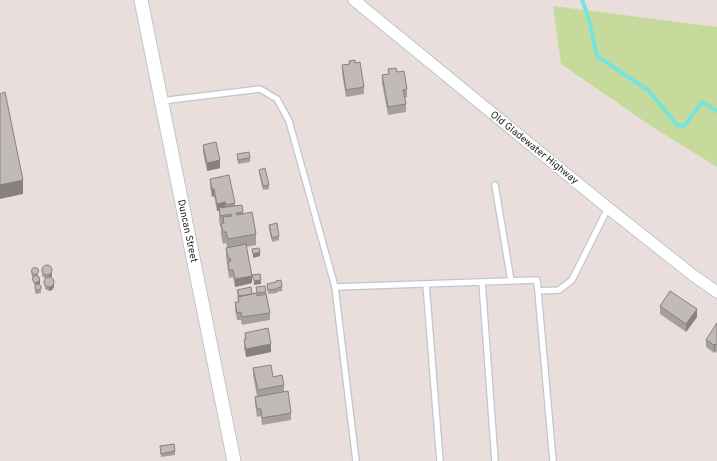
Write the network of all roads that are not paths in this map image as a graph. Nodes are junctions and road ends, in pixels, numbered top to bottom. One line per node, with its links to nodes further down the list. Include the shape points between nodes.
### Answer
1 (140, 0): 3 (street, Duncan Street)
2 (354, 0): 5 (street, Old Gladewater Highway)
3 (161, 101): 9 (lane, via 260,90 277,99 290,121); 12 (street, Duncan Street)
4 (495, 185): 6 (lane)
5 (608, 208): 10 (lane, via 572,280 560,290); 11 (street, Old Gladewater Highway)
6 (511, 281): 7 (lane); 10 (lane, via 537,280)
7 (482, 282): 8 (lane); 15 (lane)
8 (426, 284): 9 (lane); 14 (lane)
9 (335, 287): 13 (lane)
10 (538, 291): 16 (lane)
11 (717, 292)
12 (234, 461)
13 (356, 461)
14 (440, 461)
15 (495, 461)
16 (553, 461)

